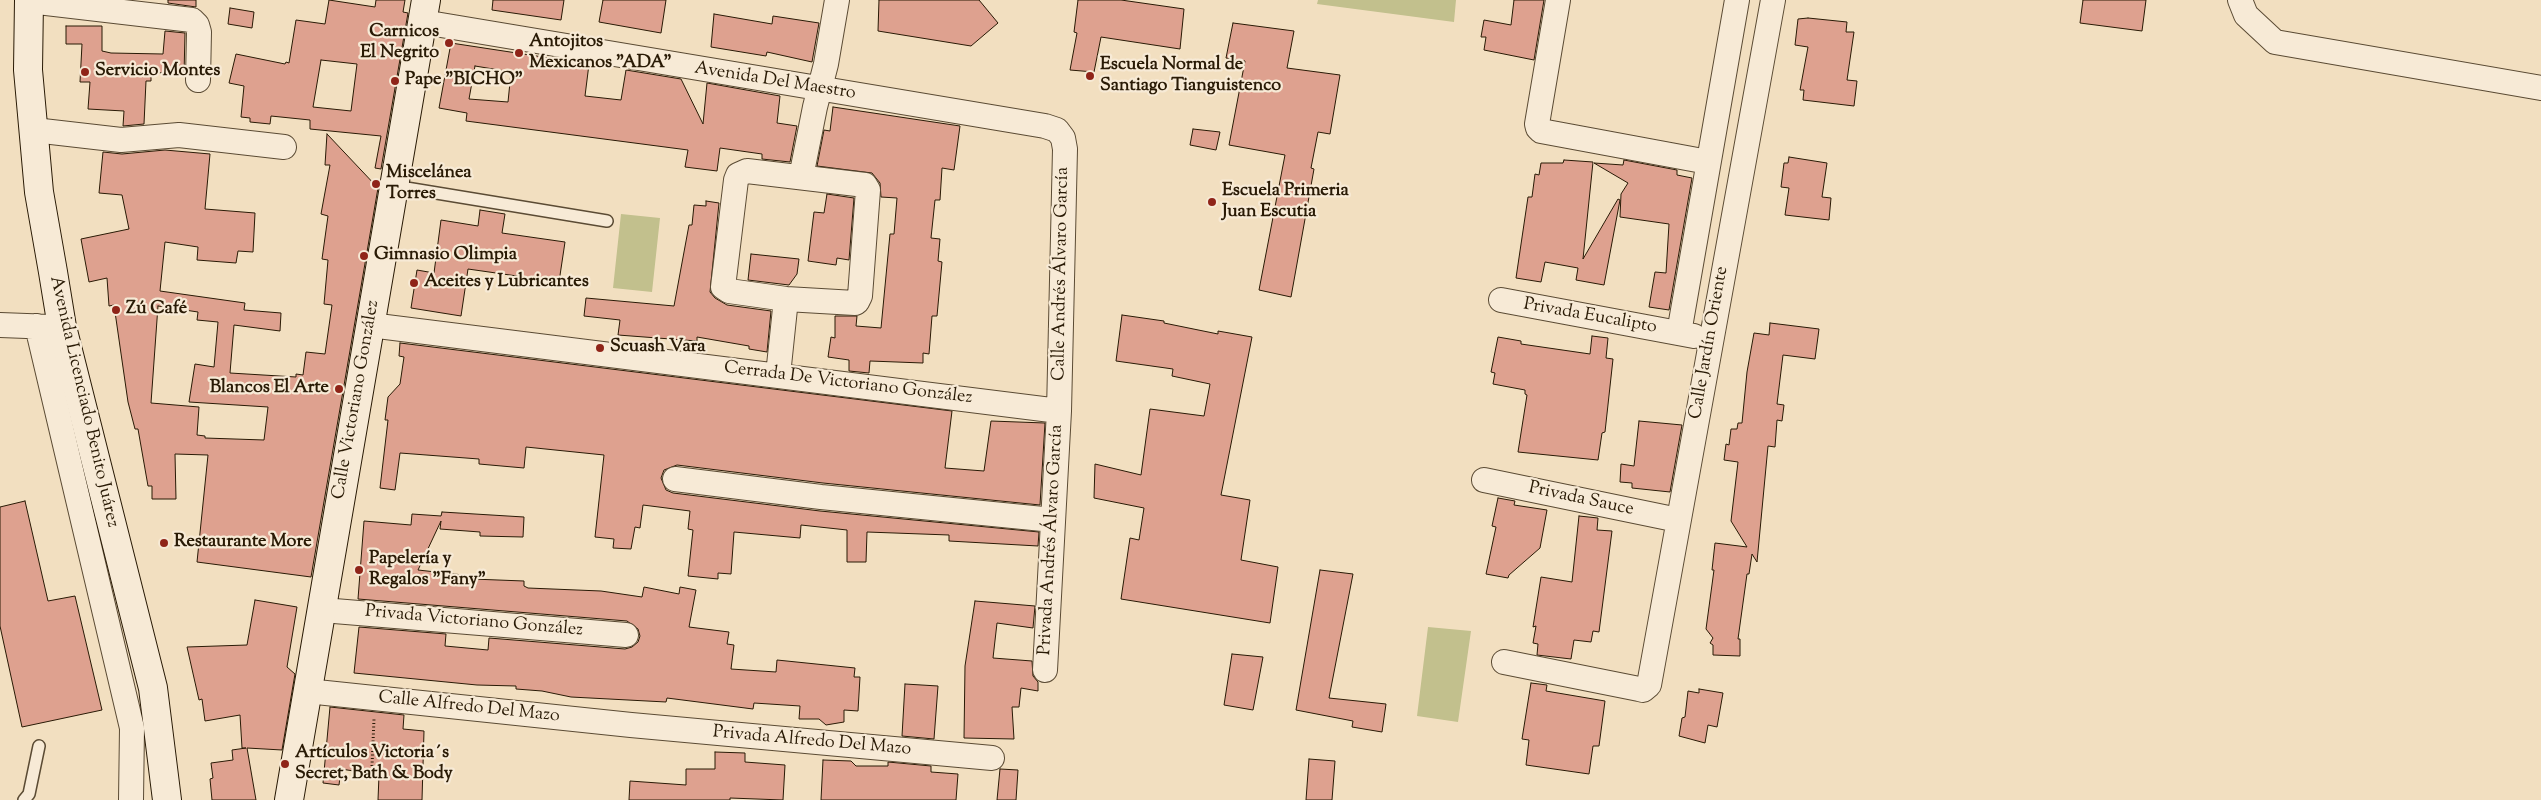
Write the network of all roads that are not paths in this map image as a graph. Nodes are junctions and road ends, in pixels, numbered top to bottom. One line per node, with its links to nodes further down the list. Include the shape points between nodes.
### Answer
1 (29, 0): 8 (street, via 192,20 199,32); 11 (main road, Avenida Licenciado Benito Juárez, via 28,70)
2 (836, 0): 10 (street)
3 (1558, 0): 14 (street, via 1537,124 1541,131)
4 (1737, 0): 14 (street)
5 (1773, 0): 24 (street, Calle Jardín Oriente)
6 (2240, 0): 9 (street, via 2246,15 2275,42)
7 (425, 11): 10 (street, Avenida Del Maestro); 16 (main road, Calle Victoriano González)
8 (198, 80)
9 (2541, 88)
10 (819, 90): 12 (street, Avenida Del Maestro, via 1045,126 1057,130); 15 (street)
11 (34, 130): 13 (street, via 122,140 179,135); 22 (main road, Avenida Licenciado Benito Juárez)
12 (1064, 138): 26 (street, Calle Andrés Álvaro García)
13 (284, 147)
14 (1708, 162): 23 (street)
15 (801, 178): 18 (street, via 747,171 738,175 722,282 729,291); 18 (street, via 867,187 860,296 855,303)
16 (394, 186): 17 (lane); 21 (main road, Calle Victoriano González)
17 (607, 221)
18 (786, 299): 25 (street)
19 (1501, 300): 23 (street, Privada Eucalipto)
20 (0, 325): 22 (street)
21 (370, 325): 25 (street, Cerrada De Victoriano González); 31 (main road, Calle Victoriano González)
22 (50, 327): 40 (street, via 132,728); 41 (main road, Avenida Licenciado Benito Juárez, via 153,688)
23 (1679, 333): 24 (street, Privada Eucalipto)
24 (1711, 339): 30 (street, Calle Jardín Oriente)
25 (778, 375): 26 (street, Cerrada De Victoriano González)
26 (1059, 411): 29 (street, Privada Andrés Álvaro García)
27 (674, 479): 29 (street)
28 (1484, 480): 30 (street, Privada Sauce)
29 (1053, 520): 34 (street, Privada Andrés Álvaro García)
30 (1678, 520): 33 (street, Calle Jardín Oriente, via 1649,685 1643,690)
31 (322, 610): 32 (street, Privada Victoriano González); 35 (main road, Calle Victoriano González)
32 (626, 634)
33 (1504, 662)
34 (1045, 670)
35 (307, 691): 36 (street, Calle Alfredo Del Mazo); 42 (main road, Calle Victoriano González)
36 (631, 725): 38 (street, Privada Alfredo Del Mazo)
37 (39, 746): 39 (lane, via 29,794)
38 (992, 758)
39 (24, 800)
40 (131, 800)
41 (166, 800)
42 (289, 800)

